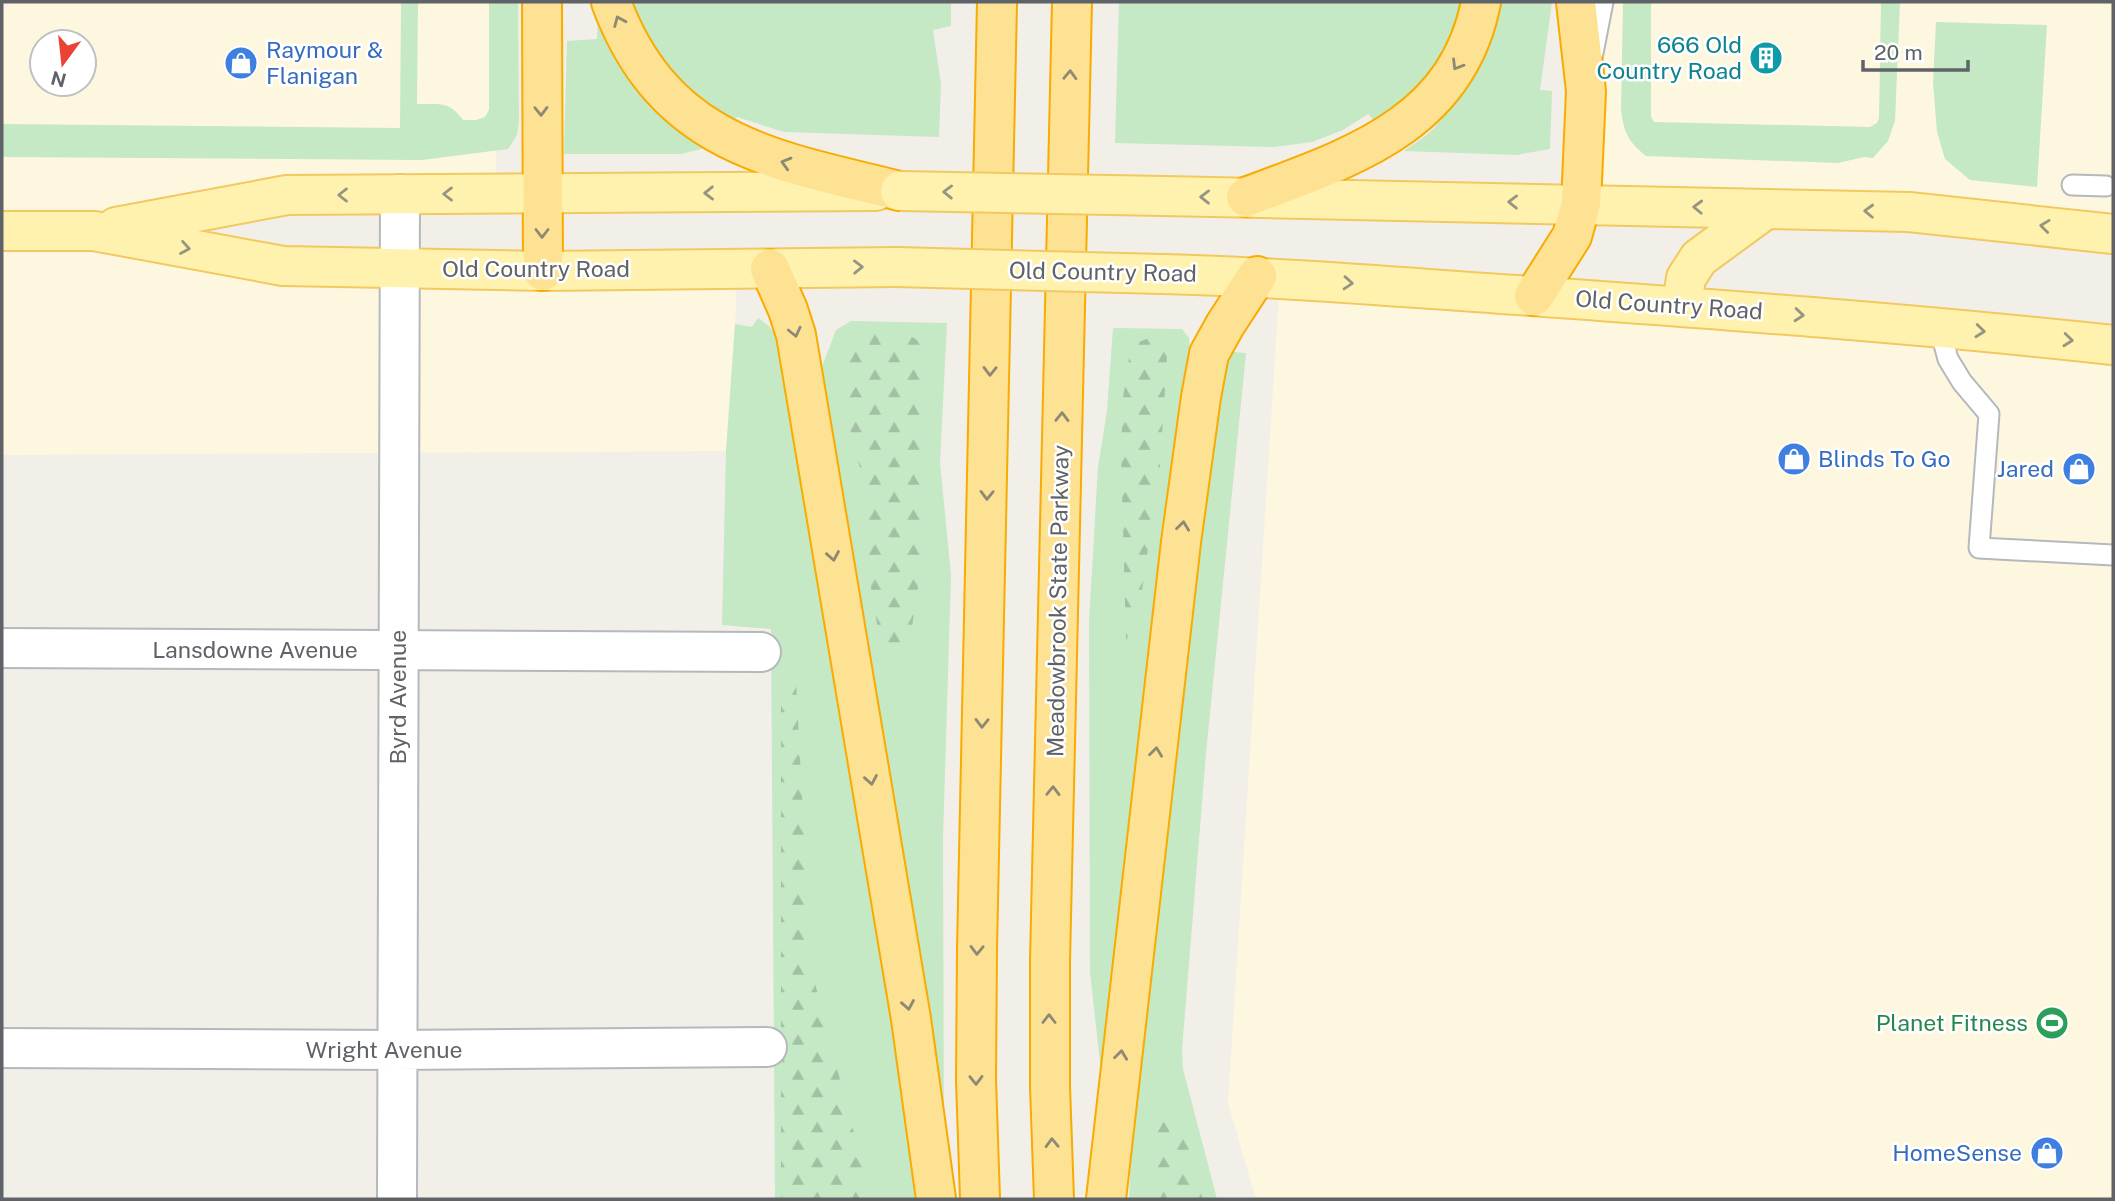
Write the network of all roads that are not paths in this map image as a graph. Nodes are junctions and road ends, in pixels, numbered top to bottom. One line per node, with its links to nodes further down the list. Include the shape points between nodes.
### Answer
1 (542, 2): 13 (highway, one-way to 13)
2 (611, 2): 11 (highway, one-way to 2, via 767,157 708,128 670,100 655,82 629,42)
3 (1481, 2): 14 (highway, one-way to 14, via 1460,61 1415,117 1365,150)
4 (1576, 2): 8 (highway)
5 (1603, 2): 8 (lane)
6 (1072, 4): 38 (highway, Meadowbrook State Parkway, one-way to 6, via 1049,961)
7 (995, 10): 37 (highway, one-way to 37, via 976,1012)
8 (1586, 91): 15 (highway)
9 (2072, 185): 10 (lane)
10 (2106, 186)
11 (900, 191): 13 (main road, Old Country Road, one-way to 13); 14 (main road, Old Country Road, one-way to 11, bridge)
12 (400, 194): 13 (main road, Old Country Road, one-way to 12); 18 (main road, Old Country Road, one-way to 18, via 287,195); 20 (street, Byrd Avenue)
13 (542, 194): 22 (highway, one-way to 22)
14 (1246, 197): 15 (main road, Old Country Road, one-way to 14)
15 (1581, 204): 16 (main road, Old Country Road, one-way to 15); 24 (highway, via 1572,236)
16 (1766, 209): 19 (main road, Old Country Road, one-way to 16, via 1909,212); 25 (main road, via 1699,258 1686,278)
17 (2, 231): 18 (main road, Old Country Road)
18 (94, 231): 20 (main road, Old Country Road, one-way to 20, via 283,266)
19 (2113, 234)
20 (400, 268): 22 (main road, Old Country Road); 30 (street, Byrd Avenue)
21 (769, 269): 22 (main road, Old Country Road); 23 (main road, Old Country Road, one-way to 23, bridge, via 897,267); 36 (highway, one-way to 36, via 793,322 799,351 911,1019)
22 (543, 271)
23 (1257, 276): 24 (main road, Old Country Road, one-way to 24); 39 (highway, one-way to 23, via 1201,397 1209,354)
24 (1534, 296): 25 (main road, Old Country Road)
25 (1682, 305): 26 (main road, Old Country Road, one-way to 26)
26 (1939, 326): 27 (main road, Old Country Road, one-way to 27); 28 (lane, via 1948,359 1989,414 1979,548)
27 (2113, 345)
28 (2113, 555)
29 (2, 648): 30 (street, Lansdowne Avenue)
30 (398, 650): 31 (street, Lansdowne Avenue); 34 (street, Byrd Avenue)
31 (761, 652)
32 (766, 1047): 34 (street, Wright Avenue)
33 (2, 1048): 34 (street, Wright Avenue)
34 (397, 1050): 35 (street, Byrd Avenue)
35 (397, 1199)
36 (936, 1199)
37 (980, 1199)
38 (1054, 1199)
39 (1106, 1199)

